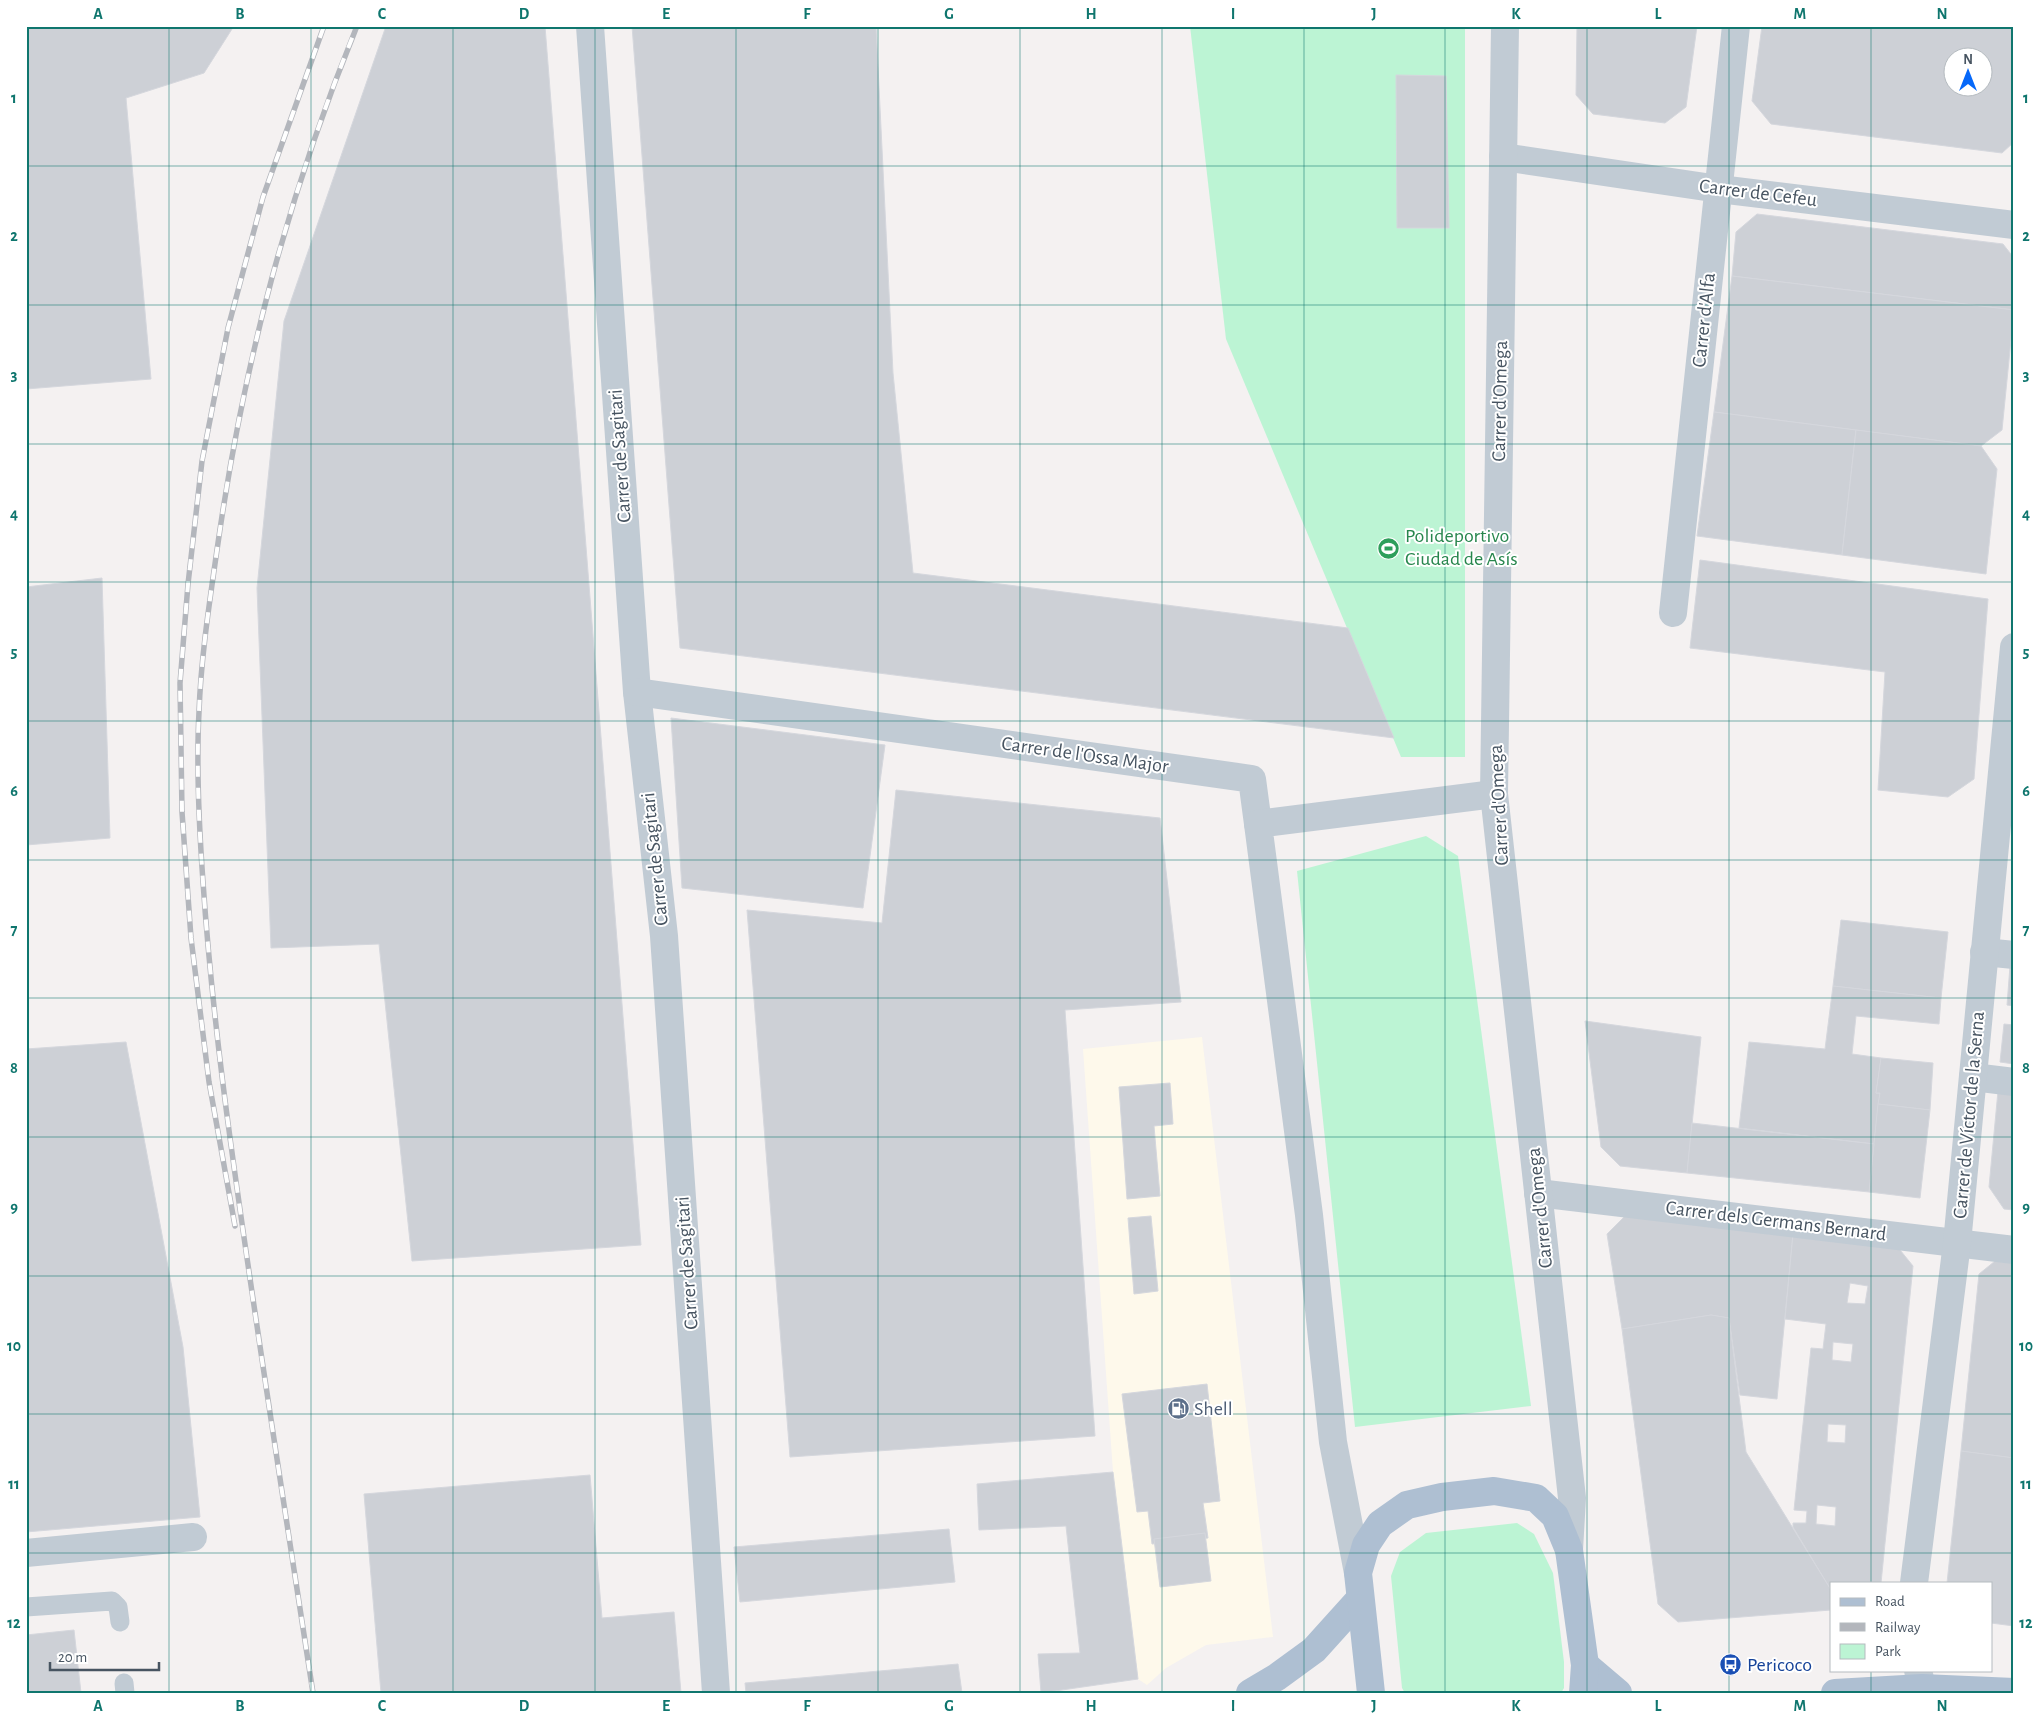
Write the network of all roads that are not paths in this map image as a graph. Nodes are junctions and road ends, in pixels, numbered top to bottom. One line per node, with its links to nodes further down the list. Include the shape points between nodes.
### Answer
1 (590, 26): 9 (street, Carrer de Sagitari)
2 (1505, 26): 4 (street, Carrer d'Omega)
3 (1736, 26): 5 (street, Carrer d'Alfa)
4 (1503, 157): 5 (street, Carrer de Cefeu); 10 (street, Carrer d'Omega)
5 (1719, 189): 6 (street, Carrer de Cefeu); 7 (street, Carrer d'Alfa)
6 (2014, 225)
7 (1673, 613)
8 (2014, 646): 11 (street, Carrer de Víctor de la Serna)
9 (637, 692): 12 (street, Carrer de l'Ossa Major, via 1252,779); 31 (street, Carrer de Sagitari, via 664,936)
10 (1494, 794): 12 (street); 17 (street, Carrer d'Omega)
11 (2006, 813): 13 (street, Carrer de Víctor de la Serna)
12 (1258, 824): 23 (street, Carrer d'Omega, via 1309,1215 1333,1442)
13 (1984, 952): 14 (street); 15 (street, Carrer de Víctor de la Serna)
14 (2014, 955)
15 (1973, 1077): 16 (street); 18 (street, Carrer de Víctor de la Serna)
16 (2014, 1082)
17 (1538, 1193): 18 (street, Carrer dels Germans Bernard); 21 (street, Carrer d'Omega, via 1572,1498)
18 (1957, 1243): 19 (street, Carrer dels Germans Bernard); 24 (street, Carrer de Víctor de la Serna)
19 (2014, 1250)
20 (193, 1536): 22 (street)
21 (1569, 1550): 23 (main road, Carrer d'Omega, via 1554,1516 1536,1498 1494,1491 1461,1494 1408,1505 1380,1524 1366,1545); 28 (main road, Carrer d'Omega)
22 (26, 1552)
23 (1358, 1573): 25 (main road, Carrer d'Omega)
24 (1914, 1582)
25 (1360, 1599): 32 (main road, via 1314,1650); 33 (main road, Carrer d'Omega)
26 (26, 1607): 27 (lane, via 112,1601 118,1607)
27 (120, 1622)
28 (1584, 1665): 34 (main road, Carrer d'Omega); 35 (main road)
29 (1922, 1684): 30 (main road); 36 (main road)
30 (2014, 1692)
31 (716, 1693)
32 (1250, 1693)
33 (1371, 1693)
34 (1583, 1693)
35 (1618, 1693)
36 (1835, 1693)

